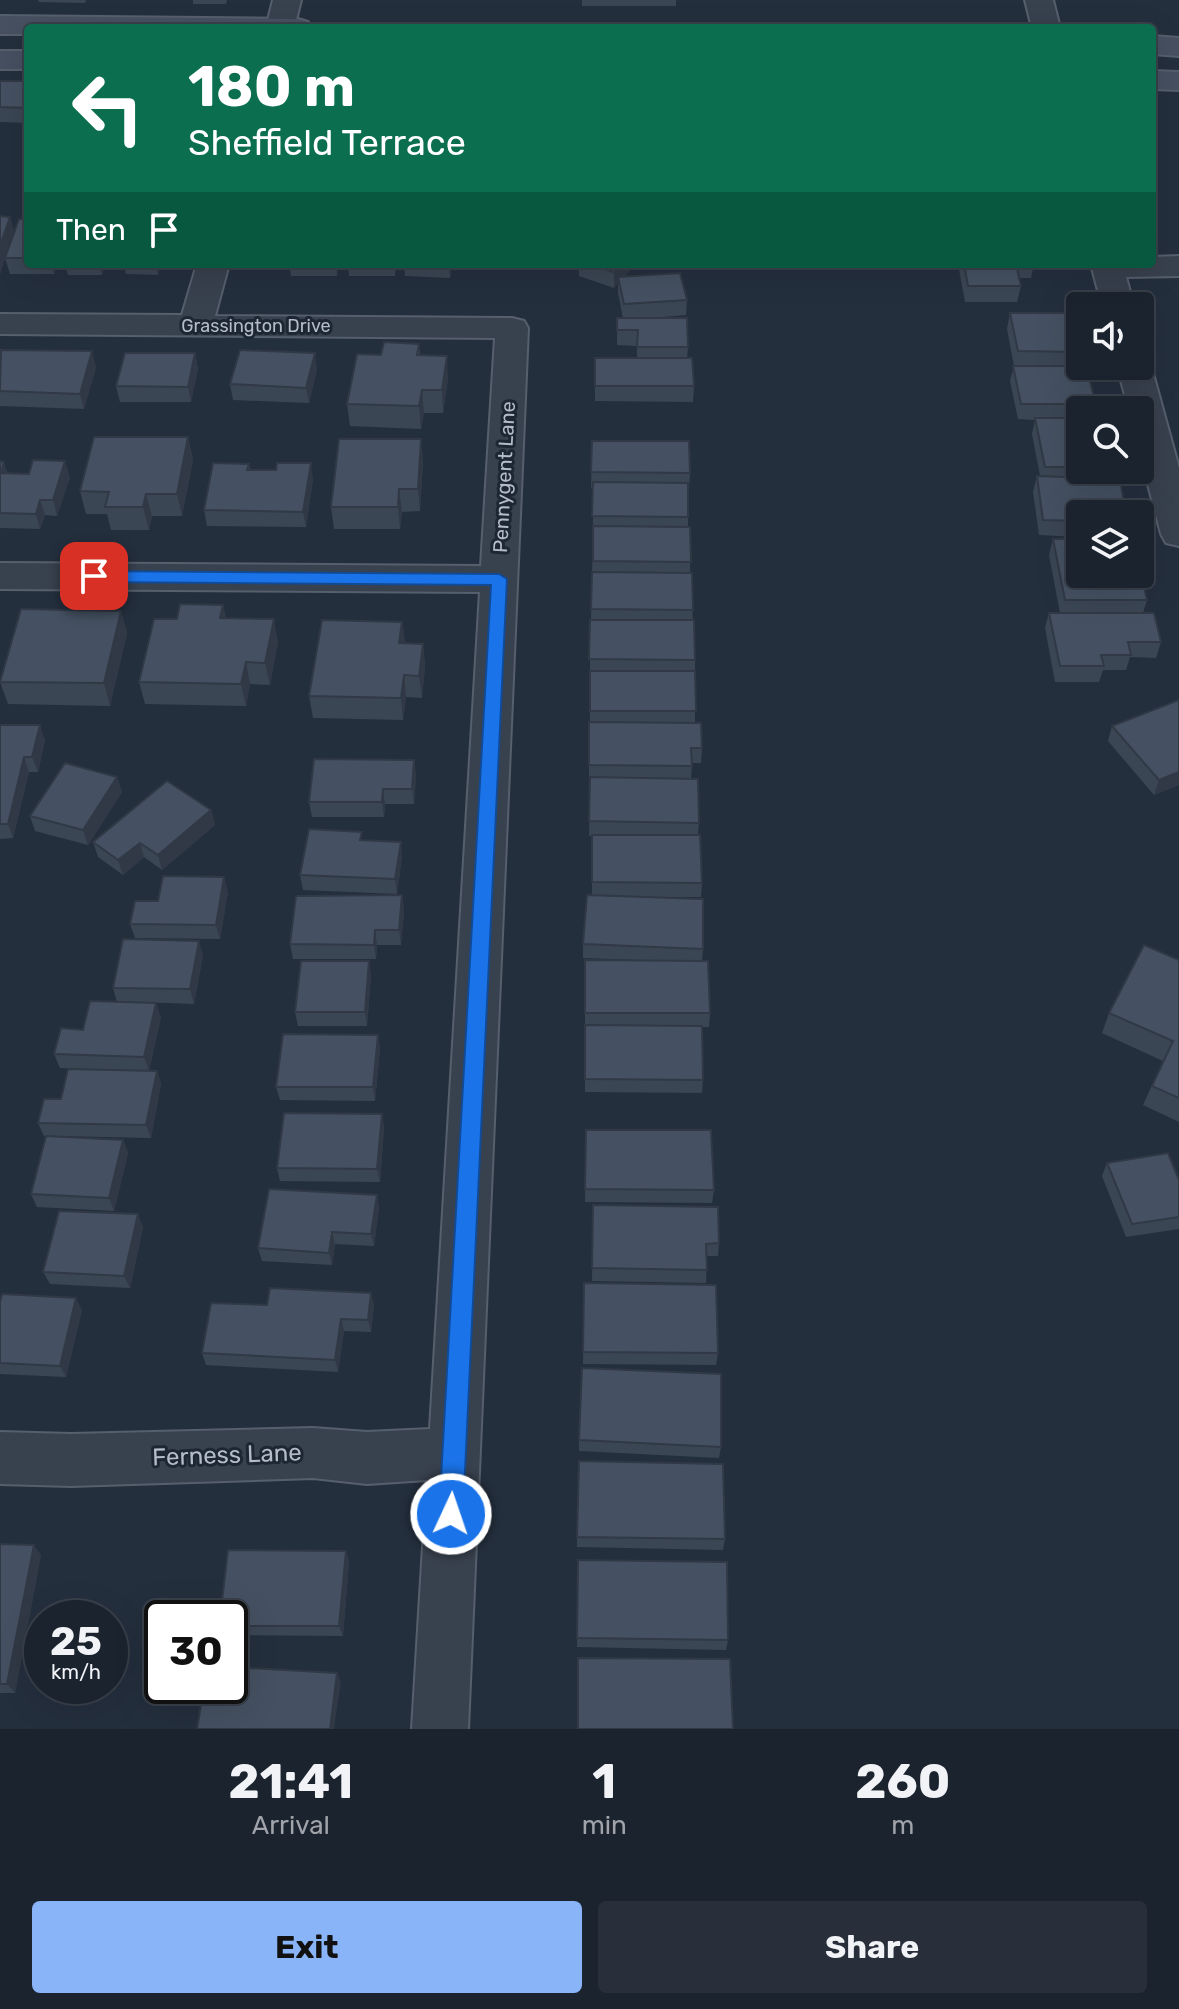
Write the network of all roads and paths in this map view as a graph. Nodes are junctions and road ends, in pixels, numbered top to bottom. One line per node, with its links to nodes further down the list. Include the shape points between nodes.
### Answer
1 (287, 0): 3 (street)
2 (1039, 0): 4 (street)
3 (281, 24)
4 (1045, 24)
5 (0, 25): 6 (main road)
6 (24, 25)
7 (1156, 45): 8 (main road)
8 (1179, 47)
9 (0, 60): 10 (main road)
10 (24, 60)
11 (1156, 80): 12 (main road)
12 (1179, 81)
13 (1179, 266): 14 (street)
14 (1156, 267)
15 (212, 268): 19 (street)
16 (1108, 268): 17 (street)
17 (1114, 292)
18 (0, 324): 19 (street, Grassington Drive)
19 (196, 325): 20 (street, Grassington Drive)
20 (512, 328): 24 (street, Pennygent Lane)
21 (1138, 380): 22 (street)
22 (1179, 534)
23 (0, 576): 24 (street)
24 (499, 579): 25 (street, Pennygent Lane)
25 (454, 1453): 26 (street, Ferness Lane, via 367,1458 313,1453); 27 (street, Pennygent Lane)
26 (0, 1458)
27 (440, 1729)

